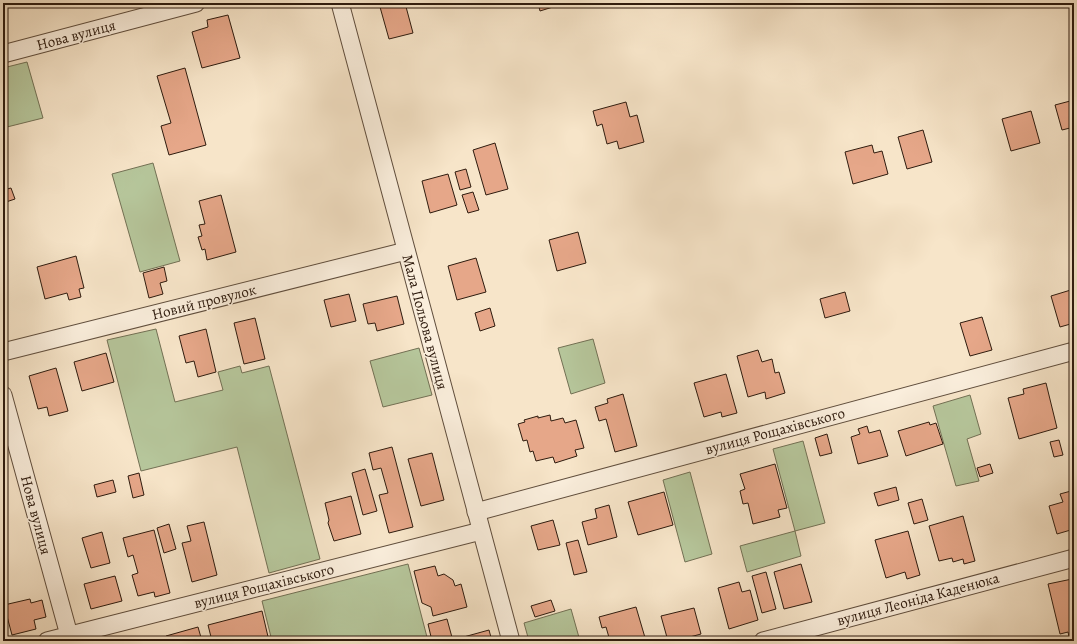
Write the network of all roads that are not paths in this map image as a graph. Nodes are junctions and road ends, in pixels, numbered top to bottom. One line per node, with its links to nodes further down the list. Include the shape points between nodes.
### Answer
1 (196, 3): 3 (street, Нова вулиця)
2 (340, 3): 4 (street, Мала Польова вулиця)
3 (3, 54)
4 (406, 251): 6 (street, Новий провулок); 8 (street, Мала Польова вулиця)
5 (1074, 351): 8 (street, вулиця Рощахівського)
6 (3, 352)
7 (3, 395): 11 (street, Нова вулиця)
8 (476, 512): 9 (street, Мала Польова вулиця)
9 (481, 531): 11 (street, вулиця Рощахівського); 13 (street, Мала Польова вулиця)
10 (1074, 558): 14 (street, вулиця Леоніда Каденюка)
11 (69, 635): 12 (street, вулиця Рощахівського)
12 (47, 641)
13 (511, 641)
14 (763, 641)

